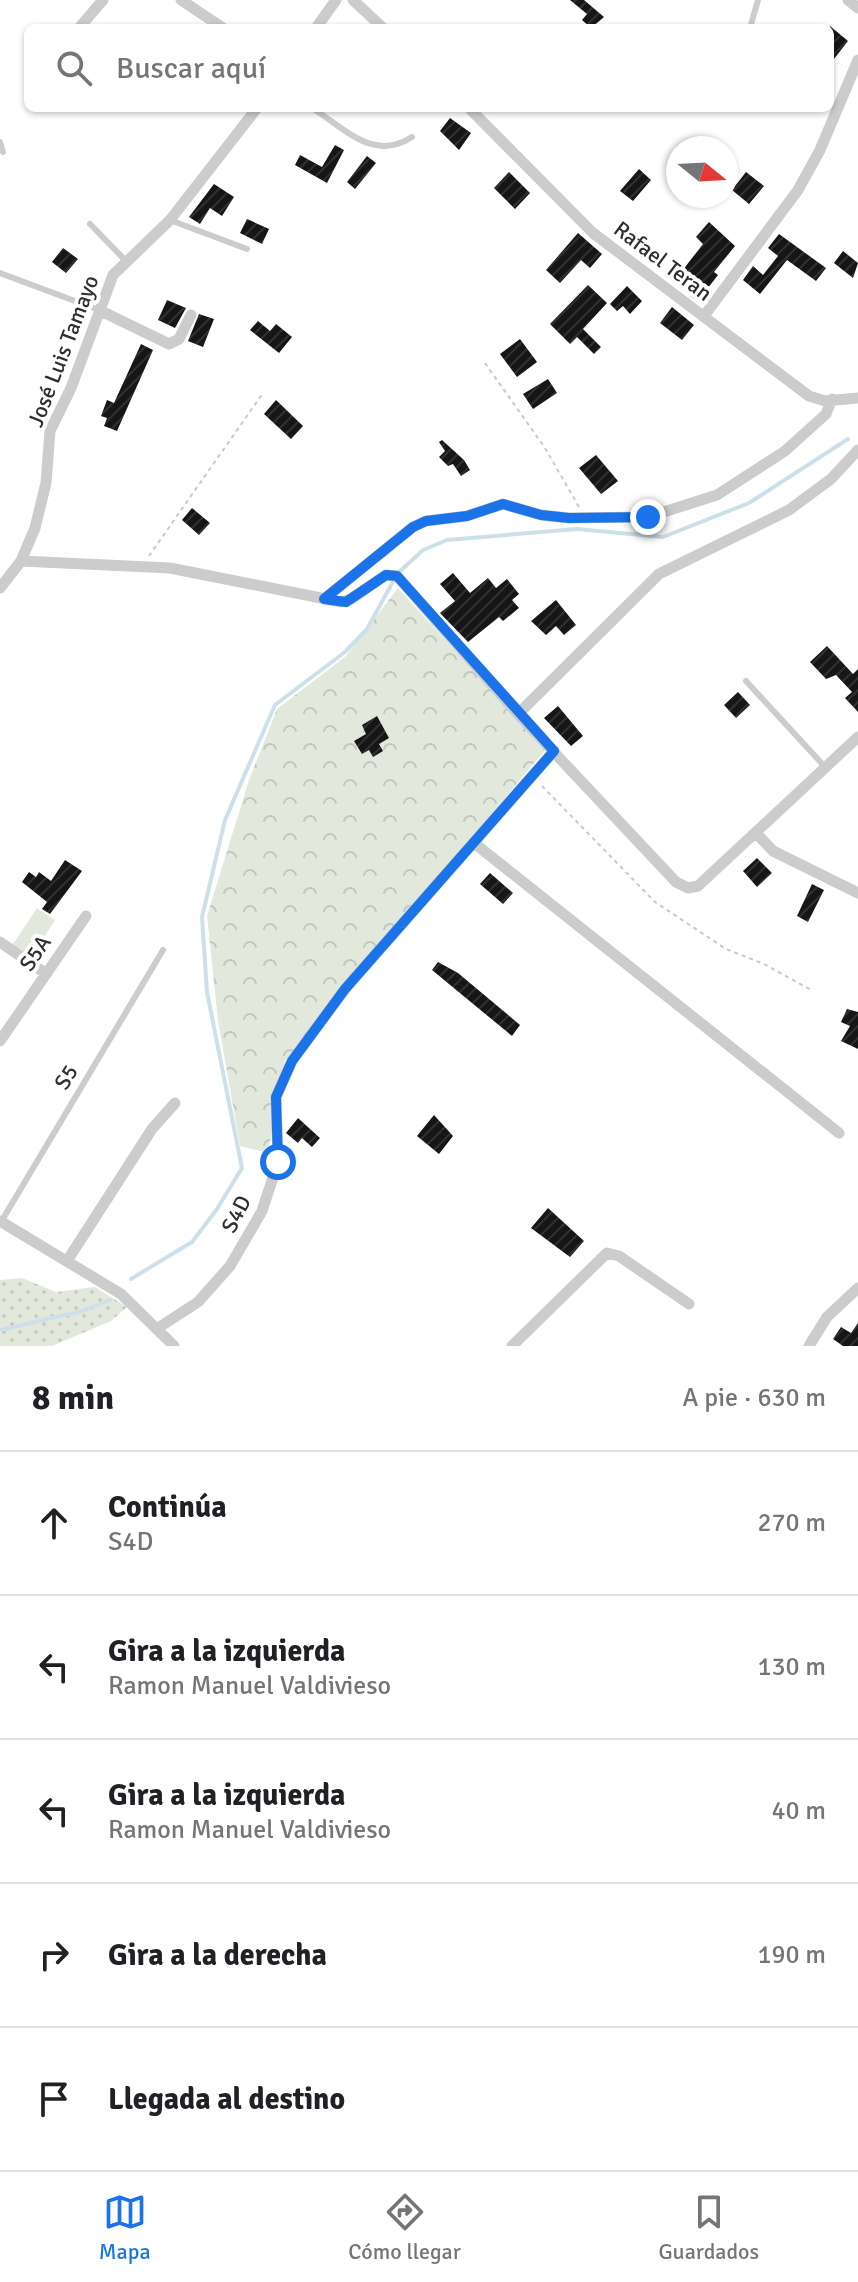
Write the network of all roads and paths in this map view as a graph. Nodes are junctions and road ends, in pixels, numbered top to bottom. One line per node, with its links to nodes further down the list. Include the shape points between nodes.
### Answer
1 (103, 0): 8 (street)
2 (181, 0): 9 (street)
3 (336, 0): 10 (street)
4 (353, 0): 11 (street)
5 (758, 0): 12 (lane)
6 (848, 0): 7 (street)
7 (858, 8)
8 (82, 24)
9 (217, 24)
10 (319, 24)
11 (379, 24)
12 (751, 24)
13 (858, 60): 27 (street, via 798,190)
14 (254, 112): 20 (street, José Luis Tamayo)
15 (318, 112): 17 (lane, via 371,146 396,147)
16 (473, 112): 27 (street, Rafael Teran, via 593,233)
17 (412, 137)
18 (0, 142): 19 (lane)
19 (3, 152)
20 (170, 220): 22 (lane); 23 (street, José Luis Tamayo)
21 (90, 224): 23 (lane)
22 (247, 249)
23 (125, 260): 25 (street, José Luis Tamayo)
24 (0, 273): 25 (lane)
25 (99, 310): 26 (street, via 169,344 179,339); 34 (street, José Luis Tamayo, via 50,431 46,483)
26 (191, 315)
27 (704, 316): 31 (street, Rafael Teran, via 809,396)
28 (485, 363): 33 (path, via 545,448)
29 (263, 393): 35 (path)
30 (858, 398): 31 (street, Rafael Teran)
31 (832, 399): 33 (street, via 826,414 785,451 717,495 648,517)
32 (858, 450): 39 (street, via 831,479 789,510 659,574)
33 (585, 519): 37 (street, via 503,504 426,521)
34 (21, 561): 35 (street); 36 (street, José Luis Tamayo)
35 (143, 567): 37 (street)
36 (0, 588)
37 (324, 599): 39 (street, via 346,602 386,575 397,576)
38 (746, 681): 42 (lane)
39 (518, 714): 41 (street)
40 (858, 737): 42 (street)
41 (554, 751): 43 (street, S4D); 44 (street, via 676,882 688,888 698,886)
42 (826, 768): 44 (street)
43 (532, 777): 45 (street, S4D); 51 (path, via 655,902 726,949)
44 (756, 833): 46 (street, via 773,851)
45 (474, 843): 54 (street); 59 (street, S4D, via 345,989 292,1061 276,1097 278,1162 262,1211 230,1266 209,1290)
46 (858, 893)
47 (86, 916): 50 (street, S5A)
48 (0, 942): 50 (street)
49 (163, 950): 55 (lane, S5)
50 (45, 973): 52 (street, S5A)
51 (813, 991)
52 (0, 1041)
53 (175, 1103): 56 (street, via 152,1129)
54 (839, 1133)
55 (0, 1222): 56 (street)
56 (67, 1261): 59 (street, via 121,1294)
57 (858, 1288): 62 (street, via 827,1317)
58 (689, 1304): 61 (street, via 607,1253)
59 (158, 1328): 60 (street)
60 (174, 1346)
61 (512, 1346)
62 (809, 1346)

